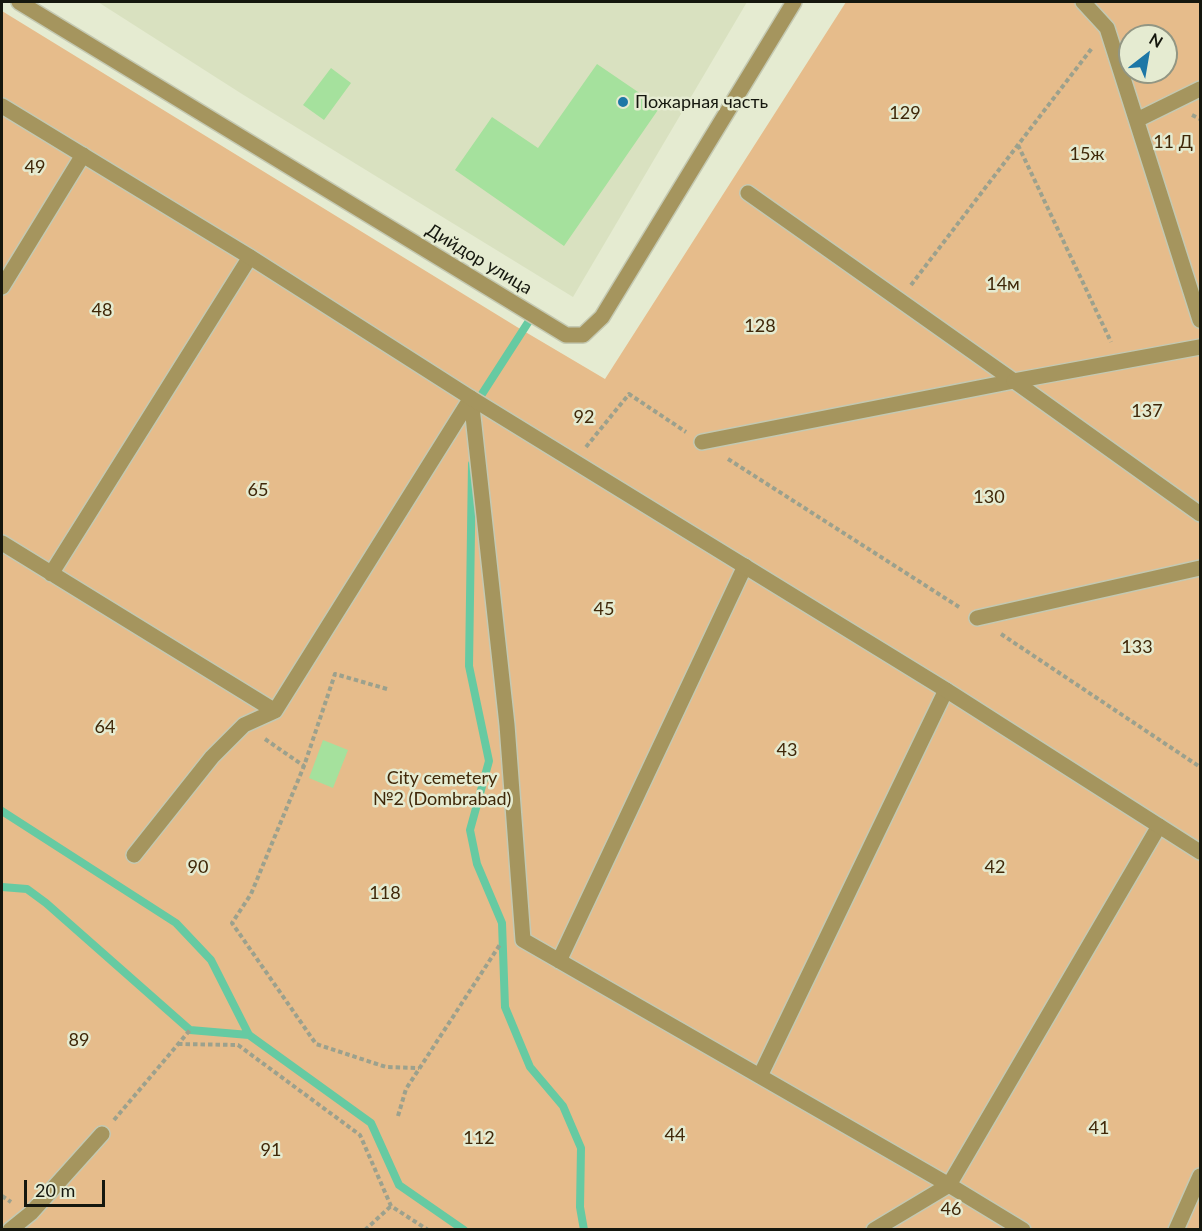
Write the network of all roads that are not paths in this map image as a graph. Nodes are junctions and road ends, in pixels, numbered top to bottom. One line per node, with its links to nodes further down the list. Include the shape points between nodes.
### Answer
1 (19, 2): 2 (street, Дийдор улица, via 566,335 583,335 602,317)
2 (794, 2)
3 (1083, 2): 6 (street, via 1107,28)
4 (1200, 89): 6 (street)
5 (2, 106): 7 (street)
6 (1137, 120): 11 (street)
7 (84, 155): 9 (street); 10 (street)
8 (748, 193): 13 (street)
9 (250, 257): 14 (street); 20 (street)
10 (2, 287)
11 (1200, 320)
12 (1200, 347): 13 (street)
13 (1014, 381): 15 (street); 16 (street)
14 (471, 398): 18 (street); 23 (street); 27 (street, via 507,725 523,940)
15 (702, 442)
16 (1200, 514)
17 (2, 543): 20 (street)
18 (745, 566): 22 (street); 27 (street)
19 (1200, 567): 21 (street)
20 (51, 574): 23 (street)
21 (977, 618)
22 (946, 690): 24 (street); 28 (street)
23 (275, 711): 26 (street, via 244,725 212,757)
24 (1160, 826): 25 (street); 31 (street)
25 (1200, 852)
26 (134, 855)
27 (559, 961): 28 (street)
28 (760, 1076): 31 (street)
29 (102, 1134): 32 (street, via 31,1213)
30 (1200, 1176): 35 (street)
31 (949, 1185): 33 (street); 34 (street)
32 (10, 1230)
33 (874, 1230)
34 (1023, 1230)
35 (1176, 1230)

